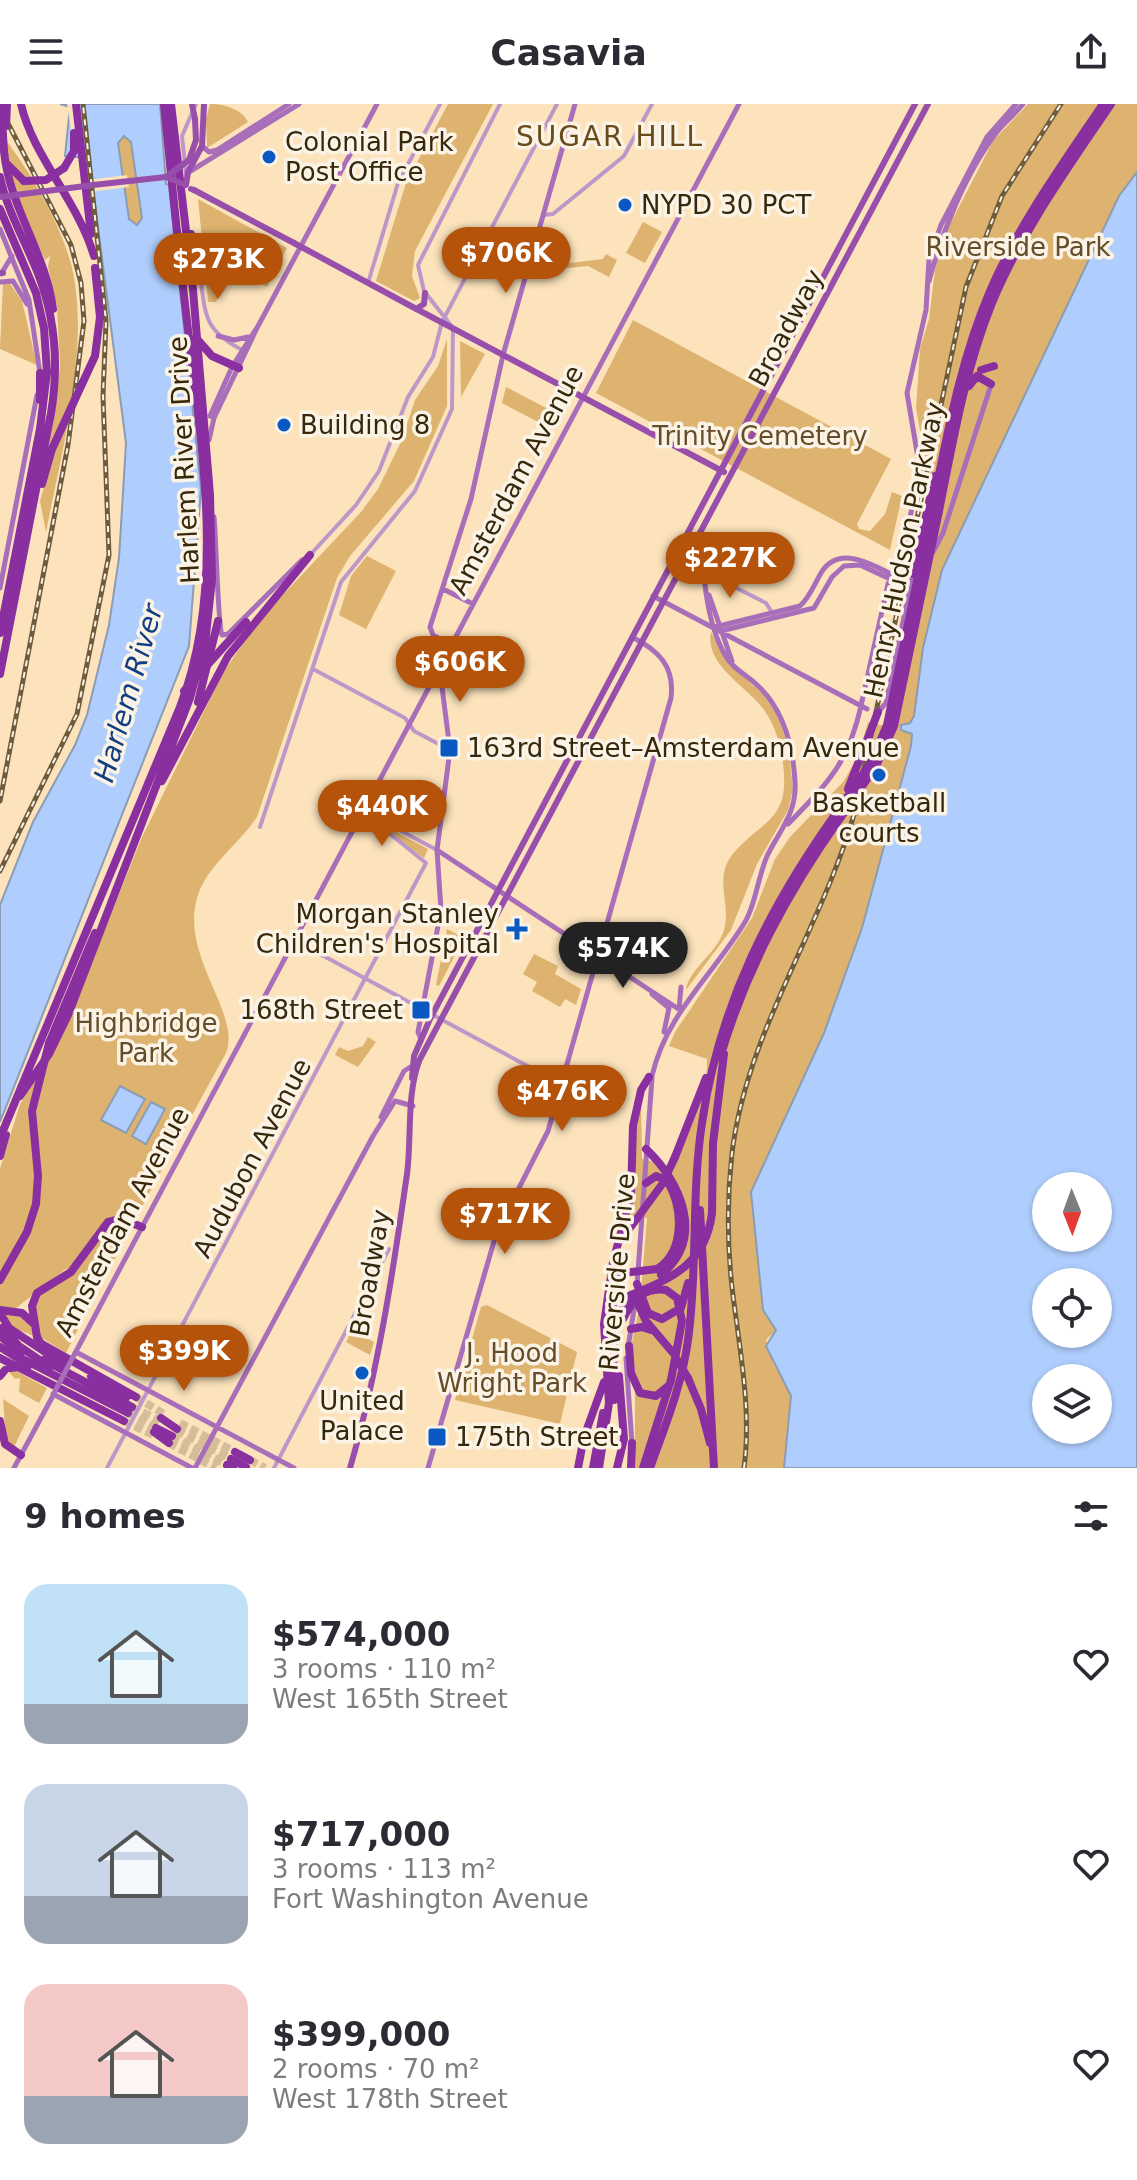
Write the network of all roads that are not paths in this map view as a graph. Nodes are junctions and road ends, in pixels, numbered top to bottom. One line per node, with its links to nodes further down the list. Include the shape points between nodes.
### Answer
1 (4, 104): 25 (highway, bridge)
2 (21, 104): 40 (highway, via 82,221)
3 (74, 104): 25 (highway, bridge, via 74,151 61,171 28,182 15,174); 40 (highway)
4 (164, 104): 23 (highway, Harlem River Drive)
5 (171, 104): 23 (highway, Harlem River Drive)
6 (194, 104): 26 (main road, bridge, via 196,140); 38 (street, via 182,139 187,181 197,192)
7 (204, 104): 24 (main road)
8 (289, 104): 24 (main road, via 217,150)
9 (299, 104): 27 (main road)
10 (377, 104): 38 (main road)
11 (440, 104): 38 (street, via 398,183 368,284)
12 (500, 104): 45 (street, via 421,254 418,272)
13 (557, 104): 49 (street)
14 (575, 104): 36 (main road)
15 (652, 104): 36 (street, via 625,154 553,214)
16 (739, 104): 63 (main road, Amsterdam Avenue)
17 (915, 104): 69 (main road, Broadway)
18 (928, 104): 70 (main road, Broadway)
19 (1016, 104): 44 (main road, via 987,137 941,225)
20 (1023, 104): 44 (main road, via 992,140 962,194 938,245)
21 (1103, 104): 34 (highway, Henry Hudson Parkway)
22 (1111, 104): 34 (highway, Henry Hudson Parkway)
23 (169, 124): 31 (highway, Harlem River Drive); 46 (highway, Harlem River Drive)
24 (202, 146): 27 (main road)
25 (5, 155): 32 (highway)
26 (189, 160): 29 (main road, bridge); 30 (main road, bridge)
27 (190, 170): 30 (main road, bridge); 31 (main road, bridge)
28 (0, 177): 52 (highway, via 38,274)
29 (166, 177): 30 (main road, bridge); 32 (main road, bridge)
30 (179, 178): 31 (main road, bridge)
31 (183, 189): 42 (highway); 47 (main road, bridge); 110 (highway, Harlem River Drive, bridge, via 210,495 212,579 207,637 195,684)
32 (13, 195): 33 (main road, bridge); 52 (highway, via 48,282)
33 (0, 197)
34 (1040, 203): 53 (highway, Henry Hudson Parkway); 67 (highway, Henry Hudson Parkway, via 1001,266 979,319)
35 (0, 209): 68 (highway, via 31,280 45,335 46,385)
36 (543, 215): 57 (main road)
37 (0, 229): 39 (main road)
38 (301, 248): 50 (main road)
39 (12, 255): 41 (main road); 48 (main road)
40 (94, 256): 72 (highway, bridge, via 100,317 97,349 52,449)
41 (1, 274)
42 (200, 276): 54 (street, Harlem River Drive, via 206,318)
43 (0, 282): 48 (main road, via 13,281)
44 (927, 285): 81 (main road, via 907,393 920,470)
45 (425, 293): 47 (main road, via 424,304); 49 (street)
46 (185, 298): 59 (highway, via 199,344); 66 (highway, Harlem River Drive)
47 (416, 309): 49 (main road)
48 (31, 312): 61 (main road)
49 (444, 319): 51 (main road); 74 (street, via 433,357 408,397 379,471 353,509)
50 (257, 328): 55 (main road); 56 (main road)
51 (453, 328): 57 (main road); 97 (street, via 455,393 450,417 415,491 341,582)
52 (52, 330): 72 (highway, via 53,398)
53 (981, 333): 60 (highway); 64 (highway, Henry Hudson Parkway)
54 (218, 336): 55 (main road); 56 (street, Harlem River Drive)
55 (249, 336): 56 (main road)
56 (244, 351): 59 (main road, Harlem River Drive)
57 (503, 355): 63 (main road); 84 (main road, via 471,499)
58 (994, 366): 60 (highway)
59 (236, 368): 65 (main road, Harlem River Drive)
60 (981, 370): 62 (highway)
61 (40, 373): 68 (highway); 83 (main road)
62 (991, 384): 64 (highway, via 982,376 972,378); 82 (main road, via 944,526)
63 (583, 398): 69 (main road); 89 (main road, Amsterdam Avenue)
64 (958, 416): 71 (highway, Henry Hudson Parkway)
65 (212, 417): 66 (highway); 91 (main road, Harlem River Drive)
66 (201, 447): 111 (highway, Harlem River Drive, via 206,561 197,653)
67 (943, 457): 71 (highway, Henry Hudson Parkway); 82 (highway, via 928,495)
68 (34, 461): 93 (highway)
69 (721, 471): 70 (main road); 75 (main road, Broadway)
70 (731, 476): 73 (main road, Broadway)
71 (936, 510): 107 (highway, Henry Hudson Parkway, bridge, via 887,725)
72 (32, 511): 98 (highway)
73 (701, 530): 76 (main road, Broadway); 78 (main road, Riverside Drive)
74 (310, 555): 91 (main road, via 228,634 221,634); 102 (highway, via 235,646); 111 (highway, bridge, via 184,691)
75 (675, 555): 76 (main road); 85 (main road, Broadway)
76 (685, 561): 78 (main road); 87 (main road, Broadway)
77 (873, 568): 79 (main road, via 856,558 842,559); 80 (main road, via 850,564); 81 (main road)
78 (705, 572): 90 (street, via 766,603); 92 (main road, Riverside Drive)
79 (821, 572): 80 (main road); 86 (main road)
80 (832, 577): 88 (main road)
81 (890, 577): 105 (main road, via 850,748 831,781)
82 (912, 578): 100 (main road, bridge, via 886,703)
83 (0, 588)
84 (443, 589): 89 (main road); 96 (main road, via 430,627)
85 (653, 596): 87 (main road); 94 (main road, Broadway)
86 (808, 598): 88 (main road); 90 (main road)
87 (663, 601): 92 (main road); 95 (main road, Broadway)
88 (819, 603): 90 (main road)
89 (473, 604): 96 (main road, Amsterdam Avenue)
90 (774, 616): 92 (main road)
91 (218, 621): 102 (highway)
92 (718, 628): 100 (main road, bridge); 104 (main road, Riverside Drive, via 724,655 782,717 789,735)
93 (0, 633)
94 (632, 637): 95 (main road); 118 (main road, Broadway)
95 (642, 642): 119 (main road, Broadway); 121 (main road, via 663,660 672,692)
96 (451, 646): 99 (main road, Amsterdam Avenue)
97 (313, 669): 101 (street); 109 (street)
98 (0, 674)
99 (436, 676): 101 (main road, Amsterdam Avenue); 103 (main road, via 441,680)
100 (878, 712): 107 (highway, bridge)
101 (410, 725): 103 (street); 106 (main road, Amsterdam Avenue)
102 (189, 730): 110 (highway)
103 (450, 750): 112 (main road)
104 (794, 795): 105 (main road, Riverside Drive); 108 (main road, Riverside Drive)
105 (801, 810): 108 (main road)
106 (363, 811): 112 (street); 115 (street); 120 (main road, Amsterdam Avenue)
107 (840, 813): 133 (highway, Henry Hudson Parkway, via 768,934); 135 (highway, Henry Hudson Parkway, via 789,882 755,945 728,1009)
108 (788, 824): 128 (main road, Riverside Drive, via 762,868 748,918)
109 (260, 827)
110 (137, 830): 117 (highway, Harlem River Drive)
111 (123, 843): 116 (highway, Harlem River Drive)
112 (437, 850): 113 (main road); 114 (main road)
113 (447, 857): 114 (street); 118 (main road)
114 (437, 860): 115 (street); 127 (main road, via 440,919)
115 (426, 863): 123 (street, Audubon Avenue)
116 (112, 866): 134 (highway); 142 (highway, Harlem River Drive)
117 (123, 870): 134 (highway); 144 (highway, Harlem River Drive, via 68,1015 21,1095)
118 (499, 891): 119 (main road); 122 (main road, Broadway)
119 (508, 896): 121 (main road); 124 (main road, Broadway)
120 (294, 940): 123 (street); 146 (main road, Amsterdam Avenue)
121 (598, 956): 126 (main road); 139 (main road)
122 (453, 978): 124 (main road); 129 (main road, Broadway)
123 (367, 979): 127 (street); 173 (street, Audubon Avenue)
124 (461, 984): 130 (main road, Broadway)
125 (681, 987): 128 (main road)
126 (649, 990): 128 (main road); 132 (main road, via 669,1008)
127 (422, 1009): 129 (street); 131 (main road)
128 (680, 1010): 132 (main road, Riverside Drive)
129 (432, 1014): 130 (street); 131 (main road, Broadway)
130 (441, 1019): 138 (main road, Broadway); 139 (street)
131 (421, 1039): 136 (main road, Broadway)
132 (663, 1039): 137 (main road, Riverside Drive)
133 (726, 1039): 153 (highway, bridge, via 706,1241 692,1264); 183 (highway, Henry Hudson Parkway, via 707,1119 700,1200)
134 (47, 1042): 149 (highway, bridge, via 28,1106 31,1205 25,1228); 152 (highway, bridge, via 32,1111 36,1204)
135 (715, 1059): 147 (highway, Henry Hudson Parkway, via 700,1136); 150 (highway, bridge, via 663,1183 627,1232)
136 (412, 1066): 138 (main road, Broadway); 141 (main road, via 404,1071)
137 (651, 1076): 143 (main road, Riverside Drive); 150 (highway, via 641,1090 632,1129 632,1188)
138 (413, 1082): 140 (main road, Broadway)
139 (561, 1084): 193 (main road, via 543,1146 497,1231)
140 (413, 1106): 141 (main road, via 394,1101); 192 (main road, Broadway, via 396,1251)
141 (373, 1136): 177 (main road)
142 (0, 1138)
143 (646, 1149): 145 (main road, Riverside Drive); 151 (highway, via 673,1178 684,1213 680,1252)
144 (0, 1156)
145 (646, 1183): 151 (highway, via 656,1176 664,1179 678,1214 674,1250); 153 (main road, Riverside Drive)
146 (142, 1227): 156 (highway, via 121,1219 105,1225 71,1272 34,1297); 164 (main road, Amsterdam Avenue)
147 (694, 1239): 153 (highway, via 686,1295 675,1314 662,1319 650,1314); 199 (highway, Henry Hudson Parkway, via 686,1355)
148 (389, 1249): 184 (street)
149 (0, 1271)
150 (613, 1271): 159 (highway)
151 (659, 1272): 153 (highway, bridge); 159 (highway, bridge, via 623,1273)
152 (0, 1280)
153 (636, 1293): 155 (highway, bridge); 157 (main road, Riverside Drive); 160 (highway, via 645,1319); 195 (highway, bridge, via 617,1319 619,1439)
154 (0, 1312): 156 (highway, via 15,1310); 158 (highway)
155 (623, 1319): 171 (highway, bridge, via 635,1300 651,1291 666,1290 677,1298 682,1321); 196 (highway, via 619,1365 624,1443)
156 (35, 1325): 163 (highway, bridge)
157 (631, 1329): 160 (highway, via 645,1327); 161 (main road, Riverside Drive)
158 (2, 1330): 163 (highway, bridge); 168 (highway, bridge); 175 (highway, via 30,1338)
159 (605, 1338): 166 (highway)
160 (661, 1338): 183 (highway, bridge, via 688,1378)
161 (629, 1346): 171 (highway, via 637,1390 649,1397 660,1395); 180 (main road, Riverside Drive)
162 (0, 1347): 167 (highway, bridge); 175 (highway)
163 (45, 1352): 175 (highway, via 91,1376)
164 (75, 1354): 170 (main road, Amsterdam Avenue, bridge); 173 (main road)
165 (0, 1358): 175 (highway)
166 (606, 1360): 172 (highway); 181 (highway, via 609,1403)
167 (29, 1365): 168 (highway); 169 (highway, bridge)
168 (49, 1371): 170 (highway, bridge); 175 (highway, via 76,1391)
169 (4, 1372)
170 (64, 1374): 174 (main road, Amsterdam Avenue, bridge)
171 (671, 1380): 198 (highway)
172 (604, 1382): 181 (highway); 194 (highway)
173 (148, 1390): 177 (main road); 179 (street, Audubon Avenue)
174 (54, 1393): 179 (main road); 182 (main road, Amsterdam Avenue)
175 (131, 1408)
176 (0, 1421): 182 (highway, via 5,1444)
177 (217, 1427): 184 (main road); 189 (main road)
178 (175, 1432): 178 (highway, via 158,1425)
179 (125, 1433): 188 (street, Audubon Avenue); 189 (main road)
180 (632, 1443): 197 (highway)
181 (600, 1444): 195 (highway)
182 (21, 1455): 187 (main road, Amsterdam Avenue)
183 (713, 1455): 200 (highway, Henry Hudson Parkway)
184 (278, 1460): 190 (street); 191 (main road)
185 (231, 1461): 186 (highway)
186 (248, 1464)
187 (14, 1468)
188 (107, 1468)
189 (194, 1468)
190 (274, 1468)
191 (294, 1468)
192 (350, 1468)
193 (428, 1468)
194 (578, 1468)
195 (602, 1468)
196 (617, 1468)
197 (628, 1468)
198 (643, 1468)
199 (650, 1468)
200 (714, 1468)

